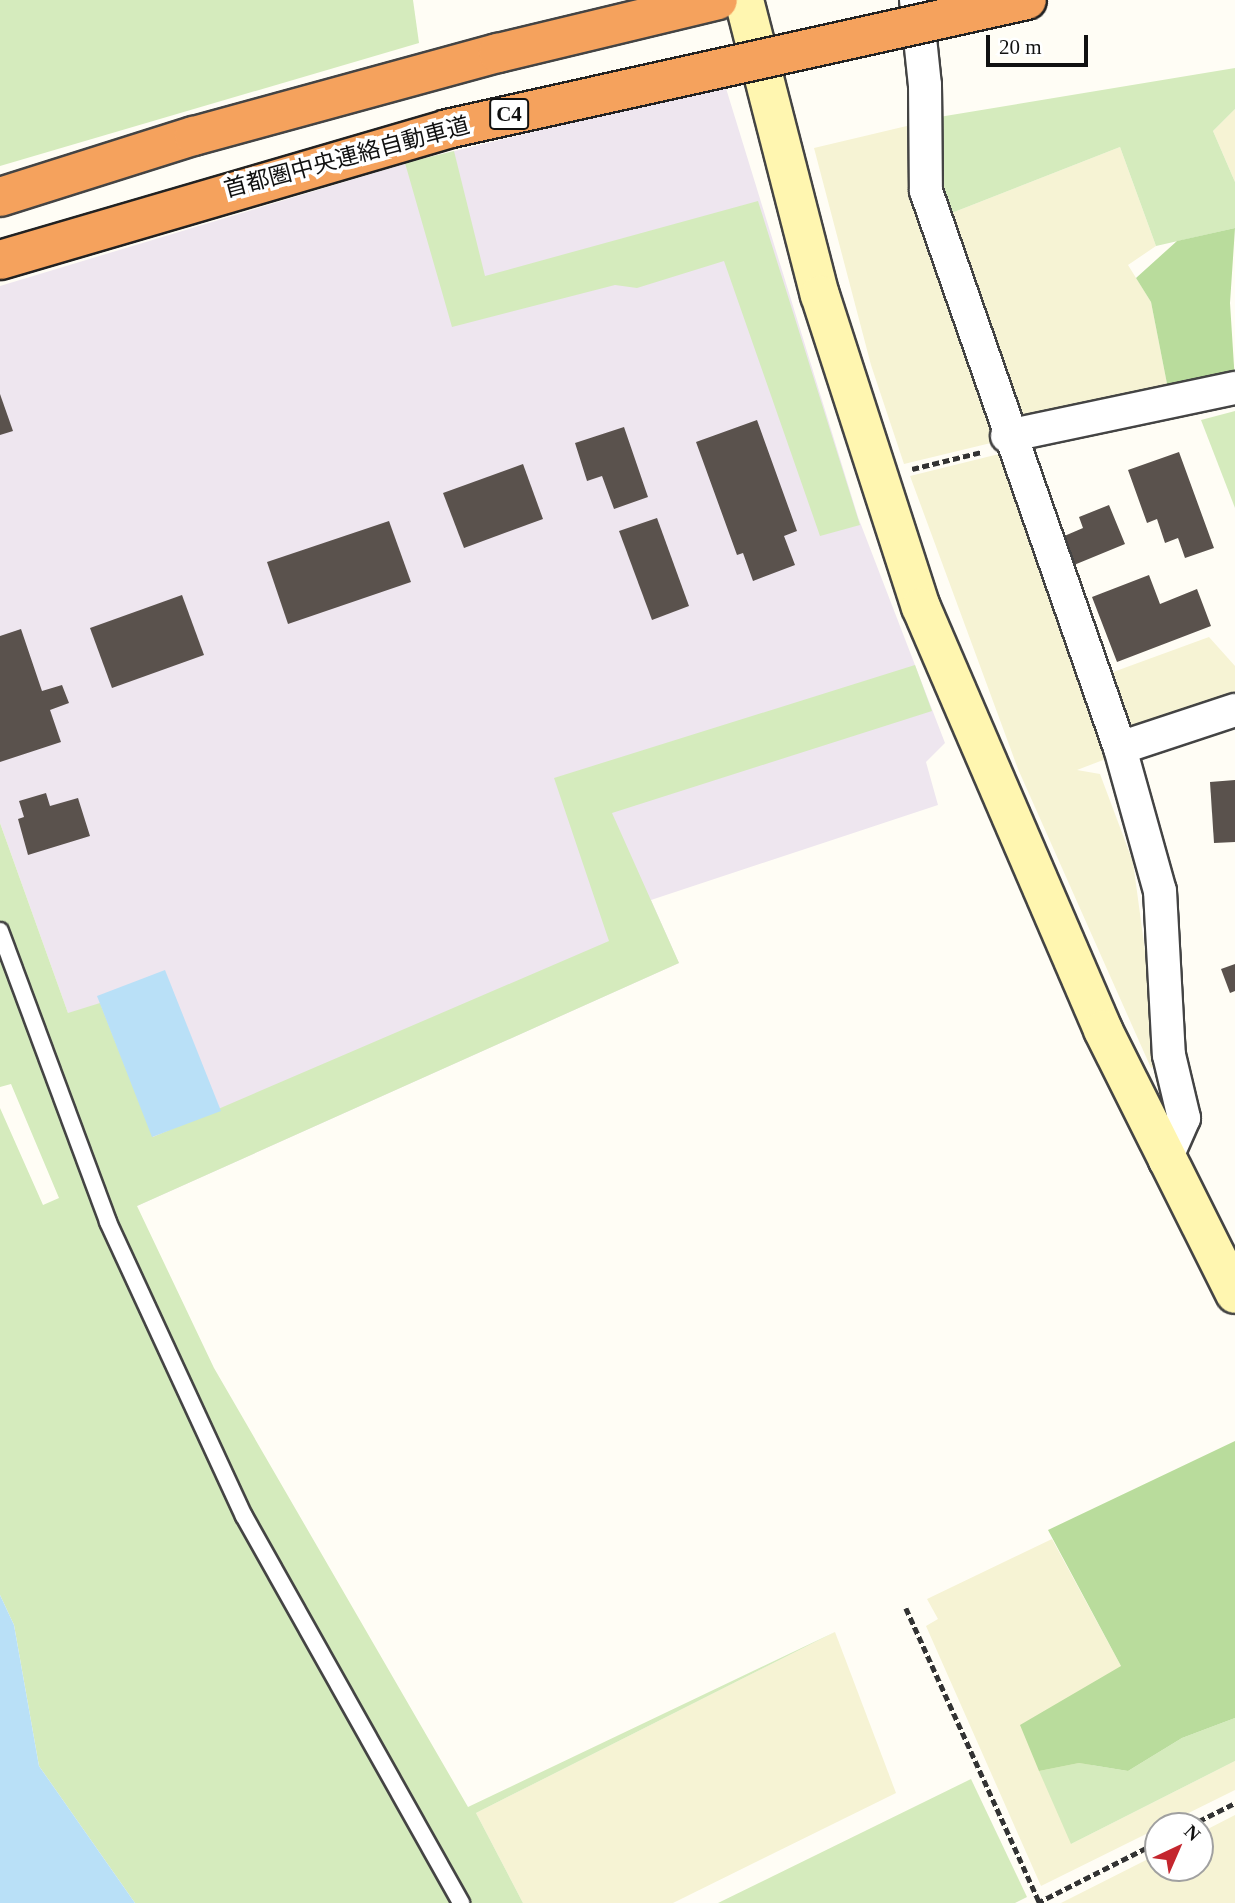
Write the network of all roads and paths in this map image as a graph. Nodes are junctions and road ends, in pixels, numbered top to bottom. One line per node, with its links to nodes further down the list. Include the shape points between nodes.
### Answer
1 (718, 0): 5 (highway, via 314,103)
2 (744, 0): 9 (street, via 820,295)
3 (916, 0): 8 (street, via 925,85 926,191)
4 (1027, 0): 6 (highway, 首都圏中央連絡自動車道 / C4, bridge, via 447,129)
5 (0, 197)
6 (0, 260)
7 (1235, 388): 8 (street)
8 (1007, 436): 9 (path, via 996,449); 11 (street)
9 (877, 477): 13 (street, via 921,607 1007,817)
10 (1235, 710): 11 (street)
11 (1120, 748): 13 (street, via 1160,891 1169,1055 1184,1118)
12 (0, 932): 19 (lane, via 108,1222 244,1516)
13 (1165, 1161): 14 (street)
14 (1235, 1294)
15 (906, 1608): 20 (path)
16 (1235, 1803): 17 (path)
17 (1214, 1814)
18 (1144, 1849): 20 (path)
19 (461, 1903)
20 (1038, 1903)

